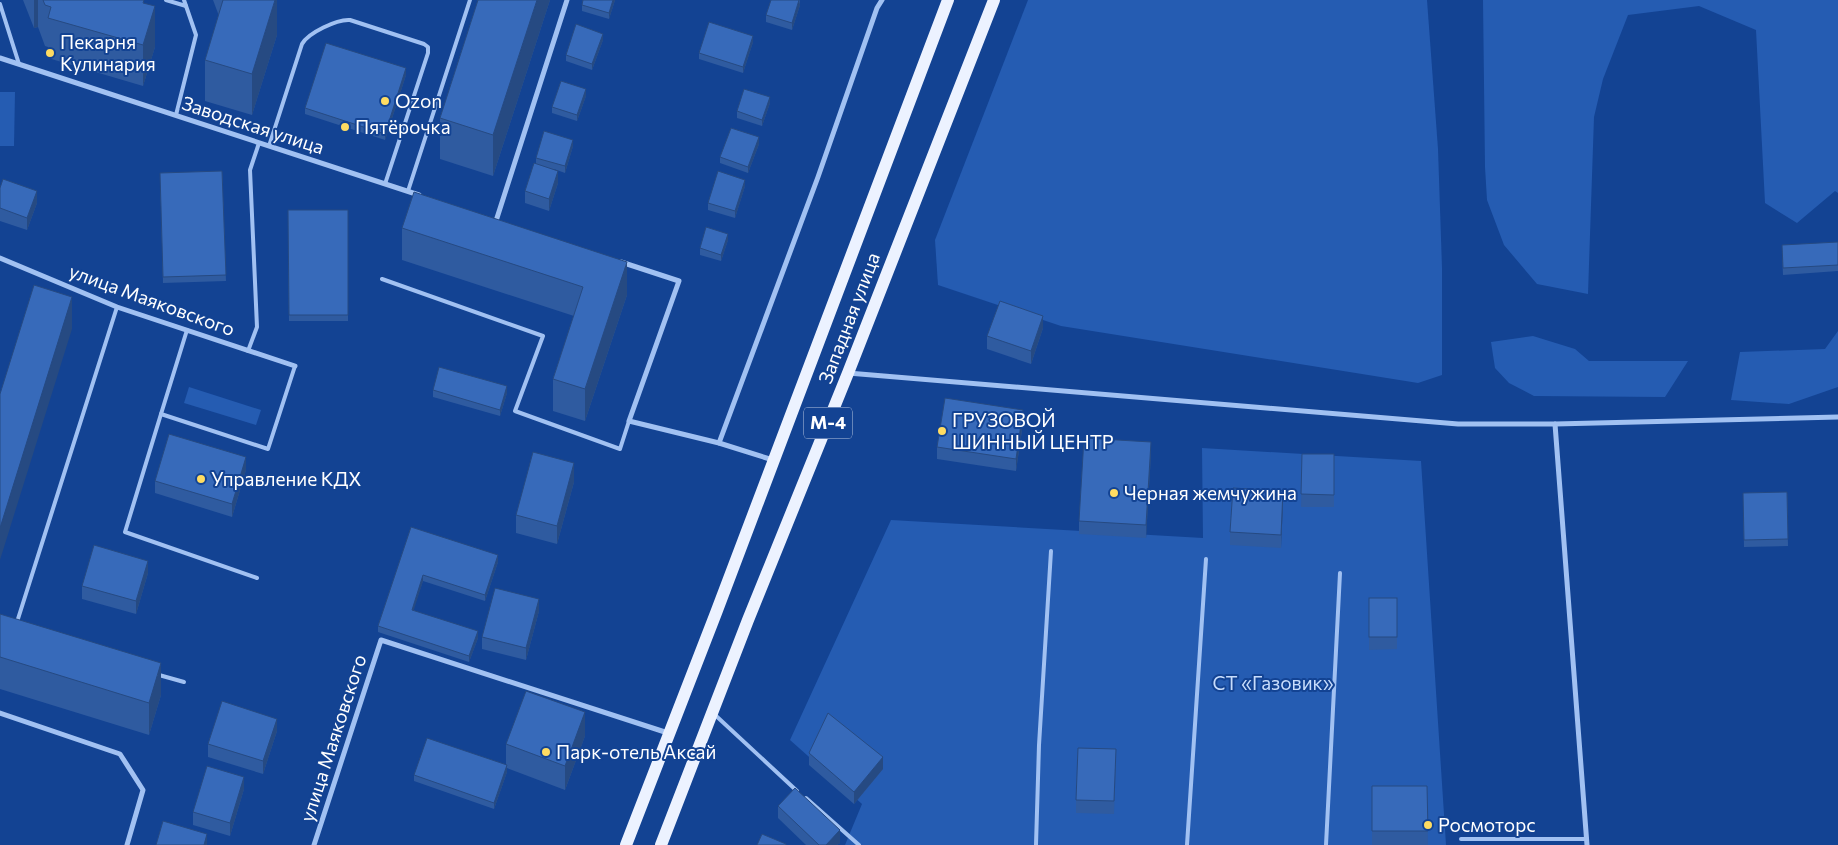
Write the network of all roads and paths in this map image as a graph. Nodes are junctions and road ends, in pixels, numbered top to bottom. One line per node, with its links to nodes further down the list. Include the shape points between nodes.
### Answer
1 (166, 0): 9 (lane)
2 (184, 0): 9 (lane)
3 (470, 0): 16 (lane)
4 (567, 0): 19 (street)
5 (882, 0): 33 (street)
6 (948, 0): 34 (main road, Западная улица / М-4)
7 (994, 0): 28 (main road, Западная улица / М-4)
8 (0, 4): 11 (lane)
9 (186, 6): 12 (lane, via 196,35)
10 (0, 58): 11 (street, Заводская улица)
11 (19, 64): 12 (street, Заводская улица)
12 (176, 116): 13 (street, Заводская улица)
13 (259, 143): 14 (street, Заводская улица); 26 (lane, via 250,170 257,327)
14 (269, 146): 15 (street, Заводская улица); 15 (lane, via 302,44 309,36 338,21 350,20 424,44 428,53)
15 (385, 184): 16 (street, Заводская улица)
16 (408, 192): 17 (street, Заводская улица)
17 (425, 197)
18 (487, 218): 19 (street)
19 (496, 221): 20 (street)
20 (505, 224)
21 (0, 258): 24 (street, улица Маяковского)
22 (615, 260): 31 (street, via 679,281)
23 (382, 279): 31 (lane, via 543,336 515,411 620,449)
24 (117, 307): 25 (street, улица Маяковского); 39 (lane)
25 (187, 330): 26 (street, улица Маяковского); 29 (lane)
26 (248, 351): 27 (street, улица Маяковского)
27 (295, 366): 29 (lane, via 268,449)
28 (848, 373): 32 (street, via 1458,424); 43 (main road, Западная улица / М-4)
29 (161, 414): 38 (lane, via 125,532)
30 (1838, 417): 32 (street)
31 (629, 421): 33 (street)
32 (1555, 424): 46 (street)
33 (719, 443): 34 (street)
34 (774, 460): 44 (main road, Западная улица / М-4)
35 (1051, 551): 52 (lane)
36 (1206, 559): 53 (lane)
37 (1340, 573): 54 (lane)
38 (257, 578)
39 (14, 630)
40 (156, 674): 41 (lane)
41 (184, 682)
42 (0, 713): 47 (street, via 120,754 143,790)
43 (712, 713): 50 (main road, Западная улица / М-4); 51 (lane)
44 (669, 733): 48 (street, улица Маяковского, via 381,640); 49 (main road, Западная улица / М-4)
45 (1461, 839): 46 (lane)
46 (1587, 842)
47 (128, 845)
48 (314, 845)
49 (626, 845)
50 (661, 845)
51 (859, 845)
52 (1036, 845)
53 (1187, 845)
54 (1326, 845)

